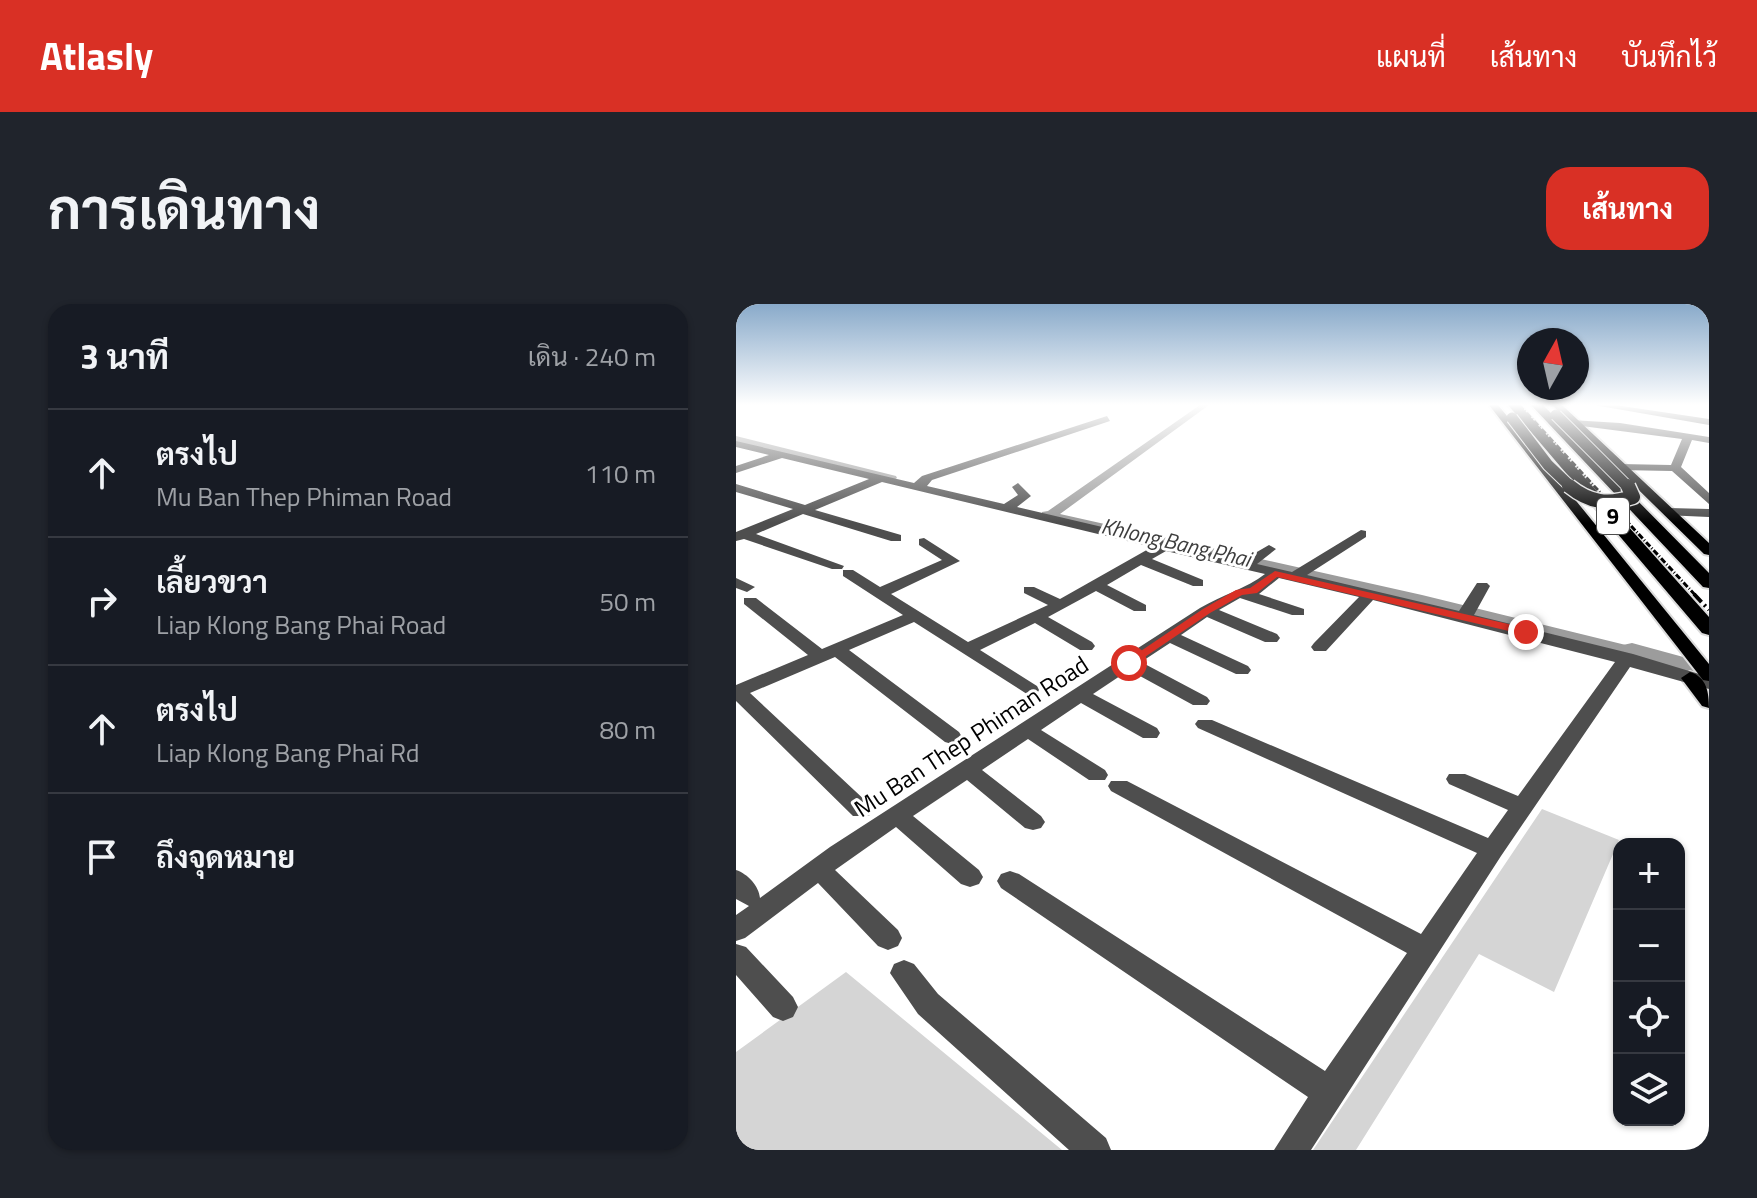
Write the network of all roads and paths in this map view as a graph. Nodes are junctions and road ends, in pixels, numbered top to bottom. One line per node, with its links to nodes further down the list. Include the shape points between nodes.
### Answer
1 (737, 444): 10 (street)
2 (1028, 444): 17 (street, via 924,478 927,482)
3 (1524, 444): 61 (main road, via 1674,633)
4 (1537, 444): 7 (main road, bridge, via 1573,493 1606,501 1633,497)
5 (1543, 444): 51 (highway, 9)
6 (1576, 444): 24 (highway, 9)
7 (1589, 444)
8 (1597, 444): 13 (main road)
9 (1685, 444): 14 (street)
10 (775, 457): 12 (street); 16 (street)
11 (736, 462): 12 (street)
12 (749, 466): 15 (street)
13 (1620, 467): 14 (street); 22 (main road)
14 (1675, 468): 19 (street)
15 (736, 470)
16 (873, 481): 17 (street); 20 (street); 21 (street)
17 (918, 485): 29 (street, via 1013,501)
18 (736, 488): 20 (street)
19 (1709, 500)
20 (804, 510): 26 (street); 27 (street)
21 (977, 512)
22 (1669, 512): 23 (street); 24 (highway); 30 (main road)
23 (1709, 513)
24 (1654, 524): 36 (highway, 9)
25 (1361, 534): 34 (street)
26 (738, 536): 42 (street, via 842,569)
27 (896, 538)
28 (924, 542): 42 (street, via 953,561)
29 (1166, 545): 31 (street); 32 (street)
30 (1709, 551)
31 (1141, 560): 35 (street); 37 (street)
32 (1255, 561): 33 (street); 41 (street, Mu Ban Thep Phiman Road, via 1237,586)
33 (1275, 574): 34 (street); 41 (street, Mu Ban Thep Phiman Road, via 1253,591)
34 (1298, 574): 43 (street)
35 (1198, 583)
36 (1709, 583)
37 (1097, 586): 44 (street); 45 (street)
38 (1482, 586): 47 (street)
39 (745, 590): 57 (street)
40 (1029, 590): 44 (street)
41 (1239, 592): 46 (street, Mu Ban Thep Phiman Road); 48 (street)
42 (879, 593): 49 (street)
43 (1369, 595): 47 (street); 55 (street)
44 (1061, 605): 50 (street)
45 (1140, 608)
46 (1206, 611): 52 (street, Mu Ban Thep Phiman Road); 53 (street)
47 (1467, 611): 58 (street)
48 (1298, 612)
49 (915, 616): 56 (street); 57 (street)
50 (1036, 617): 54 (street); 56 (street)
51 (1709, 629)
52 (1169, 636): 59 (street, Mu Ban Thep Phiman Road); 60 (street)
53 (1271, 638)
54 (1086, 646)
55 (1320, 647)
56 (968, 649): 62 (street)
57 (829, 654): 63 (street); 70 (street)
58 (1627, 658): 61 (street); 73 (street)
59 (1129, 663): 64 (street, Mu Ban Thep Phiman Road); 65 (street)
60 (1242, 670)
61 (1703, 679): 66 (main road)
62 (1030, 690)
63 (736, 692): 74 (street)
64 (1080, 695): 68 (street, Mu Ban Thep Phiman Road); 69 (street)
65 (1200, 701)
66 (1709, 702)
67 (1205, 724): 77 (street)
68 (1028, 730): 71 (street, Mu Ban Thep Phiman Road); 83 (street, via 1108,781)
69 (1150, 733)
70 (952, 737)
71 (967, 769): 75 (street, Mu Ban Thep Phiman Road); 76 (street)
72 (1457, 779): 73 (street)
73 (1522, 807): 77 (street)
74 (861, 810)
75 (897, 815): 78 (street, Mu Ban Thep Phiman Road); 79 (street)
76 (1033, 822)
77 (1492, 850): 83 (street)
78 (819, 869): 81 (street, Mu Ban Thep Phiman Road); 82 (street)
79 (970, 877)
80 (1010, 881): 87 (street)
81 (736, 930)
82 (888, 938)
83 (1425, 949): 87 (street)
84 (736, 956): 86 (street)
85 (904, 973): 88 (street, via 928,1004)
86 (783, 1007)
87 (1329, 1092): 89 (street)
88 (1094, 1150)
89 (1291, 1150)

